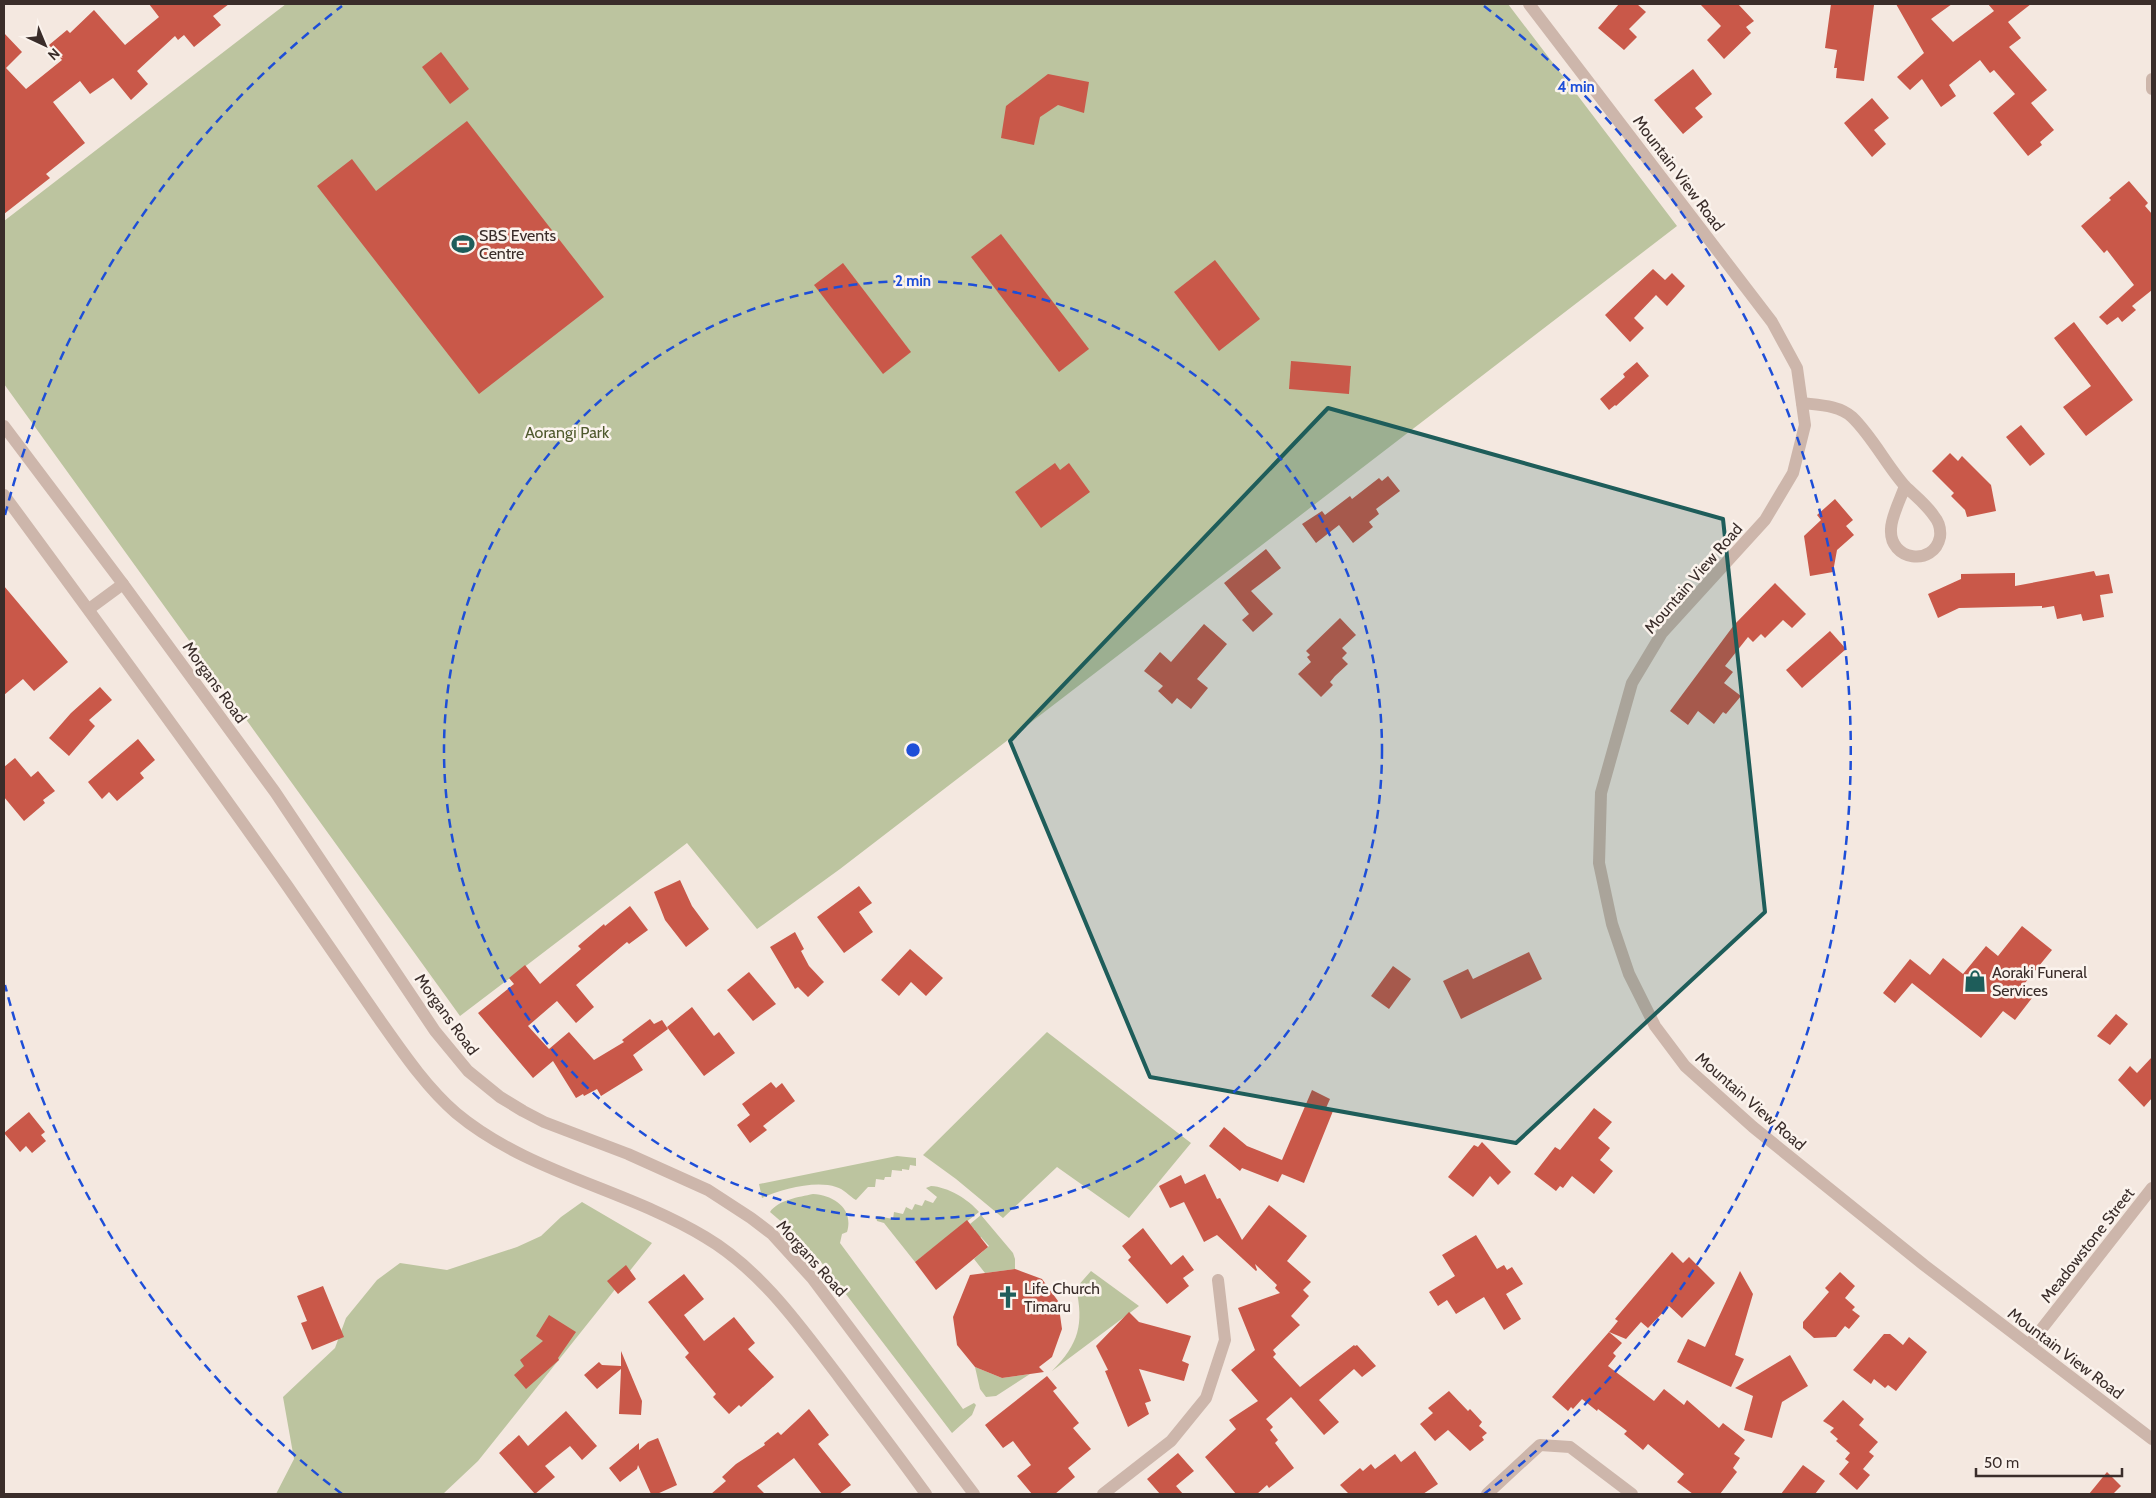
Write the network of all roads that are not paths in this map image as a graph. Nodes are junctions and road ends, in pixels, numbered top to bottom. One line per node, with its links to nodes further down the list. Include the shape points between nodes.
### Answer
1 (1530, 4): 4 (street, Mountain View Road, via 1772,322 1796,368)
2 (2152, 79): 3 (street)
3 (2152, 89)
4 (1802, 403): 6 (street, via 1827,405 1851,416); 12 (street, Mountain View Road, via 1805,425 1793,472 1766,520 1662,633 1632,683 1602,793 1599,863 1612,924 1629,974 1655,1026 1685,1066 1752,1127)
5 (4, 426): 8 (street, Morgans Road)
6 (1906, 486): 6 (street, via 1934,515 1940,526 1940,538 1934,548 1928,554 1915,557 1900,552 1893,543 1891,528)
7 (4, 495): 9 (street)
8 (123, 584): 9 (street); 15 (street, Morgans Road, via 275,792 435,1031 468,1071 523,1111 708,1190 772,1234 812,1278)
9 (88, 609): 14 (street, via 240,818 404,1054 434,1091 464,1118 524,1156 666,1215 735,1256 791,1316)
10 (2152, 1188): 12 (street, Meadowstone Street)
11 (1218, 1280): 16 (street, via 1225,1340 1206,1398 1171,1441)
12 (2029, 1345): 13 (street, Mountain View Road)
13 (2152, 1439)
14 (926, 1494)
15 (974, 1494)
16 (1103, 1494)
17 (1487, 1494): 18 (street, via 1540,1445 1570,1447)
18 (1632, 1494)

